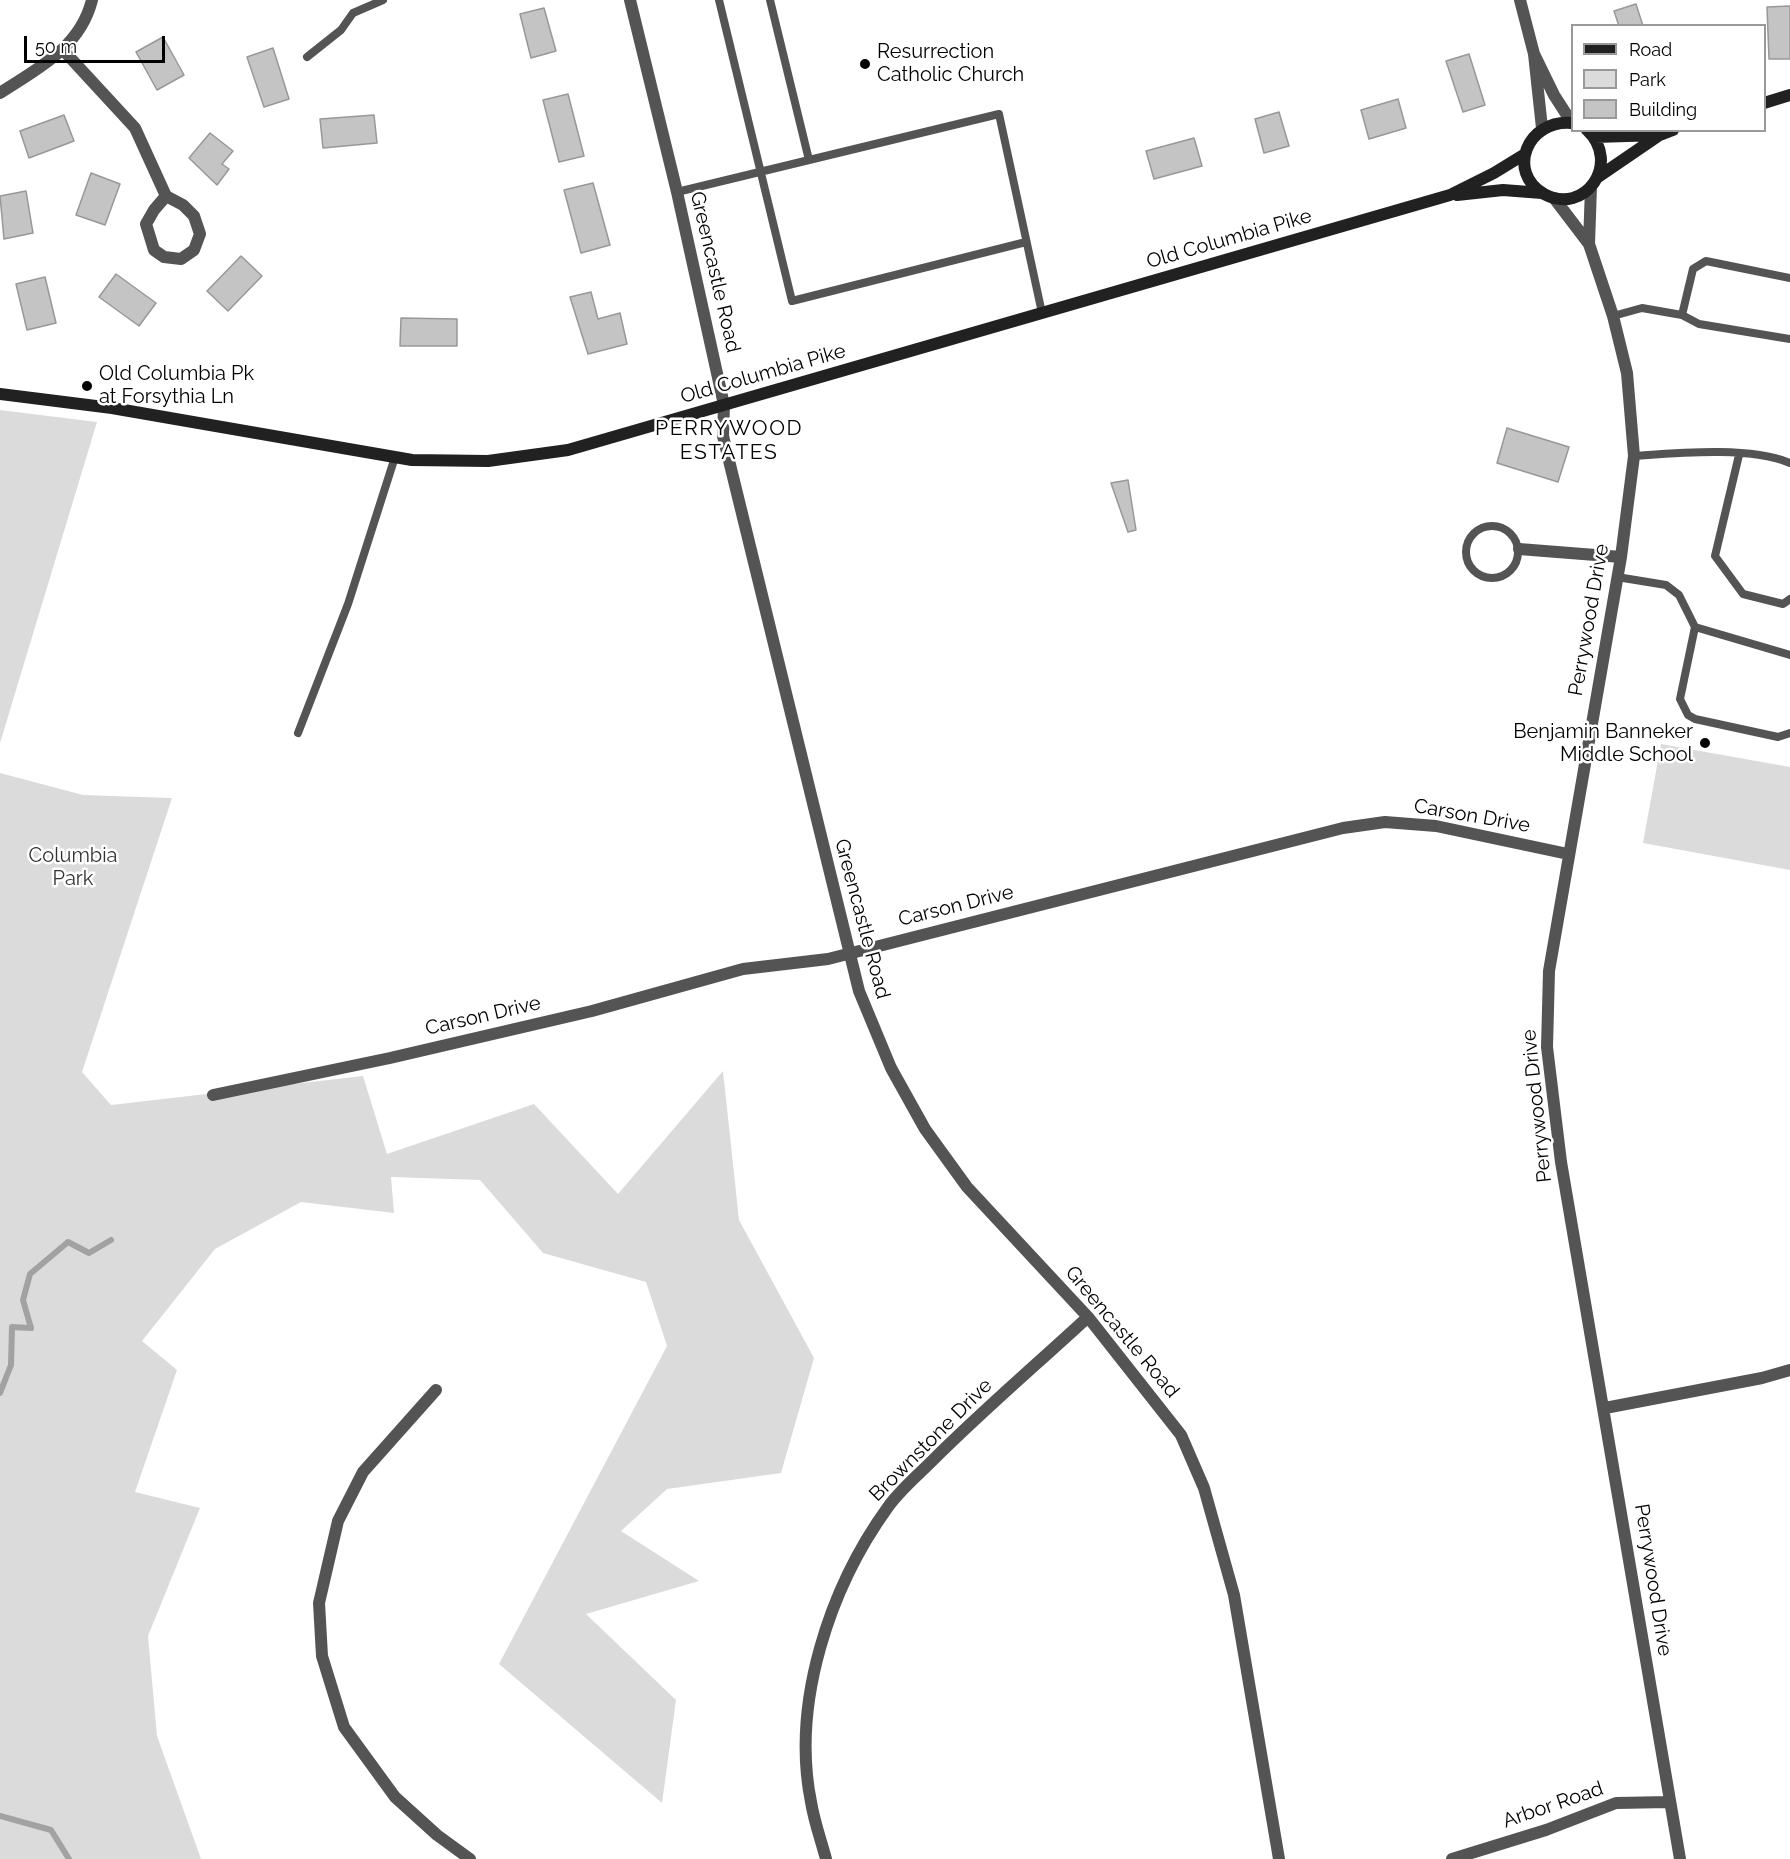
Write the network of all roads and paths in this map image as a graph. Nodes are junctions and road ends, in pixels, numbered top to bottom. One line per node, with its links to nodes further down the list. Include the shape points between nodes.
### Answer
1 (92, 0): 7 (street)
2 (383, 0): 9 (lane, via 353,13 341,30)
3 (630, 0): 23 (street, Greencastle Road)
4 (719, 0): 21 (lane)
5 (770, 0): 20 (lane)
6 (1520, 0): 8 (street)
7 (64, 51): 10 (street); 26 (street, via 135,128)
8 (1534, 54): 13 (street); 15 (street)
9 (307, 57)
10 (0, 93)
11 (1790, 95): 12 (main road)
12 (1766, 101)
13 (1571, 121)
14 (1571, 123): 15 (main road)
15 (1542, 128): 19 (main road)
16 (1668, 132): 18 (main road)
17 (1591, 134): 18 (main road); 22 (main road, via 1602,159)
18 (1660, 135): 22 (main road, via 1614,164)
19 (1525, 154): 24 (main road, via 1526,171); 25 (main road, Old Columbia Pike)
20 (808, 160): 21 (lane); 28 (lane, via 999,114)
21 (762, 172): 23 (lane); 28 (lane, via 792,301)
22 (1594, 182): 27 (main road, via 1568,199); 29 (street, Perrywood Drive)
23 (677, 192): 36 (street, Greencastle Road)
24 (1542, 193): 25 (main road, Old Columbia Pike, via 1503,190); 27 (main road, Old Columbia Pike)
25 (1450, 195): 31 (main road, Old Columbia Pike)
26 (166, 196): 26 (street, via 194,216 200,234 194,250 181,259 164,257 154,250 149,239 146,224)
27 (1554, 198): 29 (street, Perrywood Drive)
28 (1026, 242): 31 (lane)
29 (1589, 244): 33 (street, Perrywood Drive)
30 (1790, 278): 32 (lane, via 1706,261 1692,269)
31 (1042, 313): 36 (main road, Old Columbia Pike)
32 (1682, 315): 33 (lane, via 1642,308); 34 (lane, via 1699,324)
33 (1613, 316): 38 (street, Perrywood Drive, via 1627,373)
34 (1790, 339)
35 (0, 394): 39 (main road, Old Columbia Pike, via 112,408)
36 (724, 405): 39 (main road, Old Columbia Pike, via 568,450 488,461); 50 (street, Greencastle Road, via 723,436)
37 (1739, 455): 38 (lane, via 1696,452); 40 (lane); 44 (lane, via 1715,556 1743,594 1784,603)
38 (1634, 456): 42 (street, Perrywood Drive)
39 (395, 457): 47 (lane, via 348,604)
40 (1790, 463)
41 (1519, 549): 41 (lane, via 1515,566 1503,576 1478,574 1467,561 1471,536 1495,525 1511,533); 42 (street)
42 (1621, 557): 43 (street, Perrywood Drive)
43 (1617, 577): 45 (lane, via 1666,585 1679,595); 49 (street, Perrywood Drive)
44 (1790, 599)
45 (1695, 627): 46 (lane); 48 (lane, via 1680,699 1688,715 1778,737)
46 (1790, 655)
47 (298, 733)
48 (1790, 733)
49 (1568, 854): 50 (street, Carson Drive, via 1436,826 1385,822 1343,828); 55 (street, Perrywood Drive, via 1549,971 1547,1047 1561,1162)
50 (848, 953): 51 (street, Carson Drive, via 743,969 592,1011); 52 (street, Greencastle Road, via 859,991 891,1068 925,1129 967,1187)
51 (213, 1095)
52 (1088, 1317): 58 (street, Brownstone Drive, via 949,1444 889,1505 850,1564 828,1616 810,1699 806,1746 810,1801); 59 (street, Greencastle Road, via 1181,1435 1204,1488 1234,1595)
53 (1790, 1370): 55 (street)
54 (435, 1390): 57 (street, via 363,1472 338,1521 319,1602 322,1656 344,1727 382,1780 437,1835)
55 (1605, 1408): 56 (street, Perrywood Drive)
56 (1669, 1802): 60 (street, Arbor Road, via 1616,1803); 61 (street, Perrywood Drive)
57 (470, 1859)
58 (826, 1859)
59 (1279, 1859)
60 (1452, 1859)
61 (1680, 1859)

